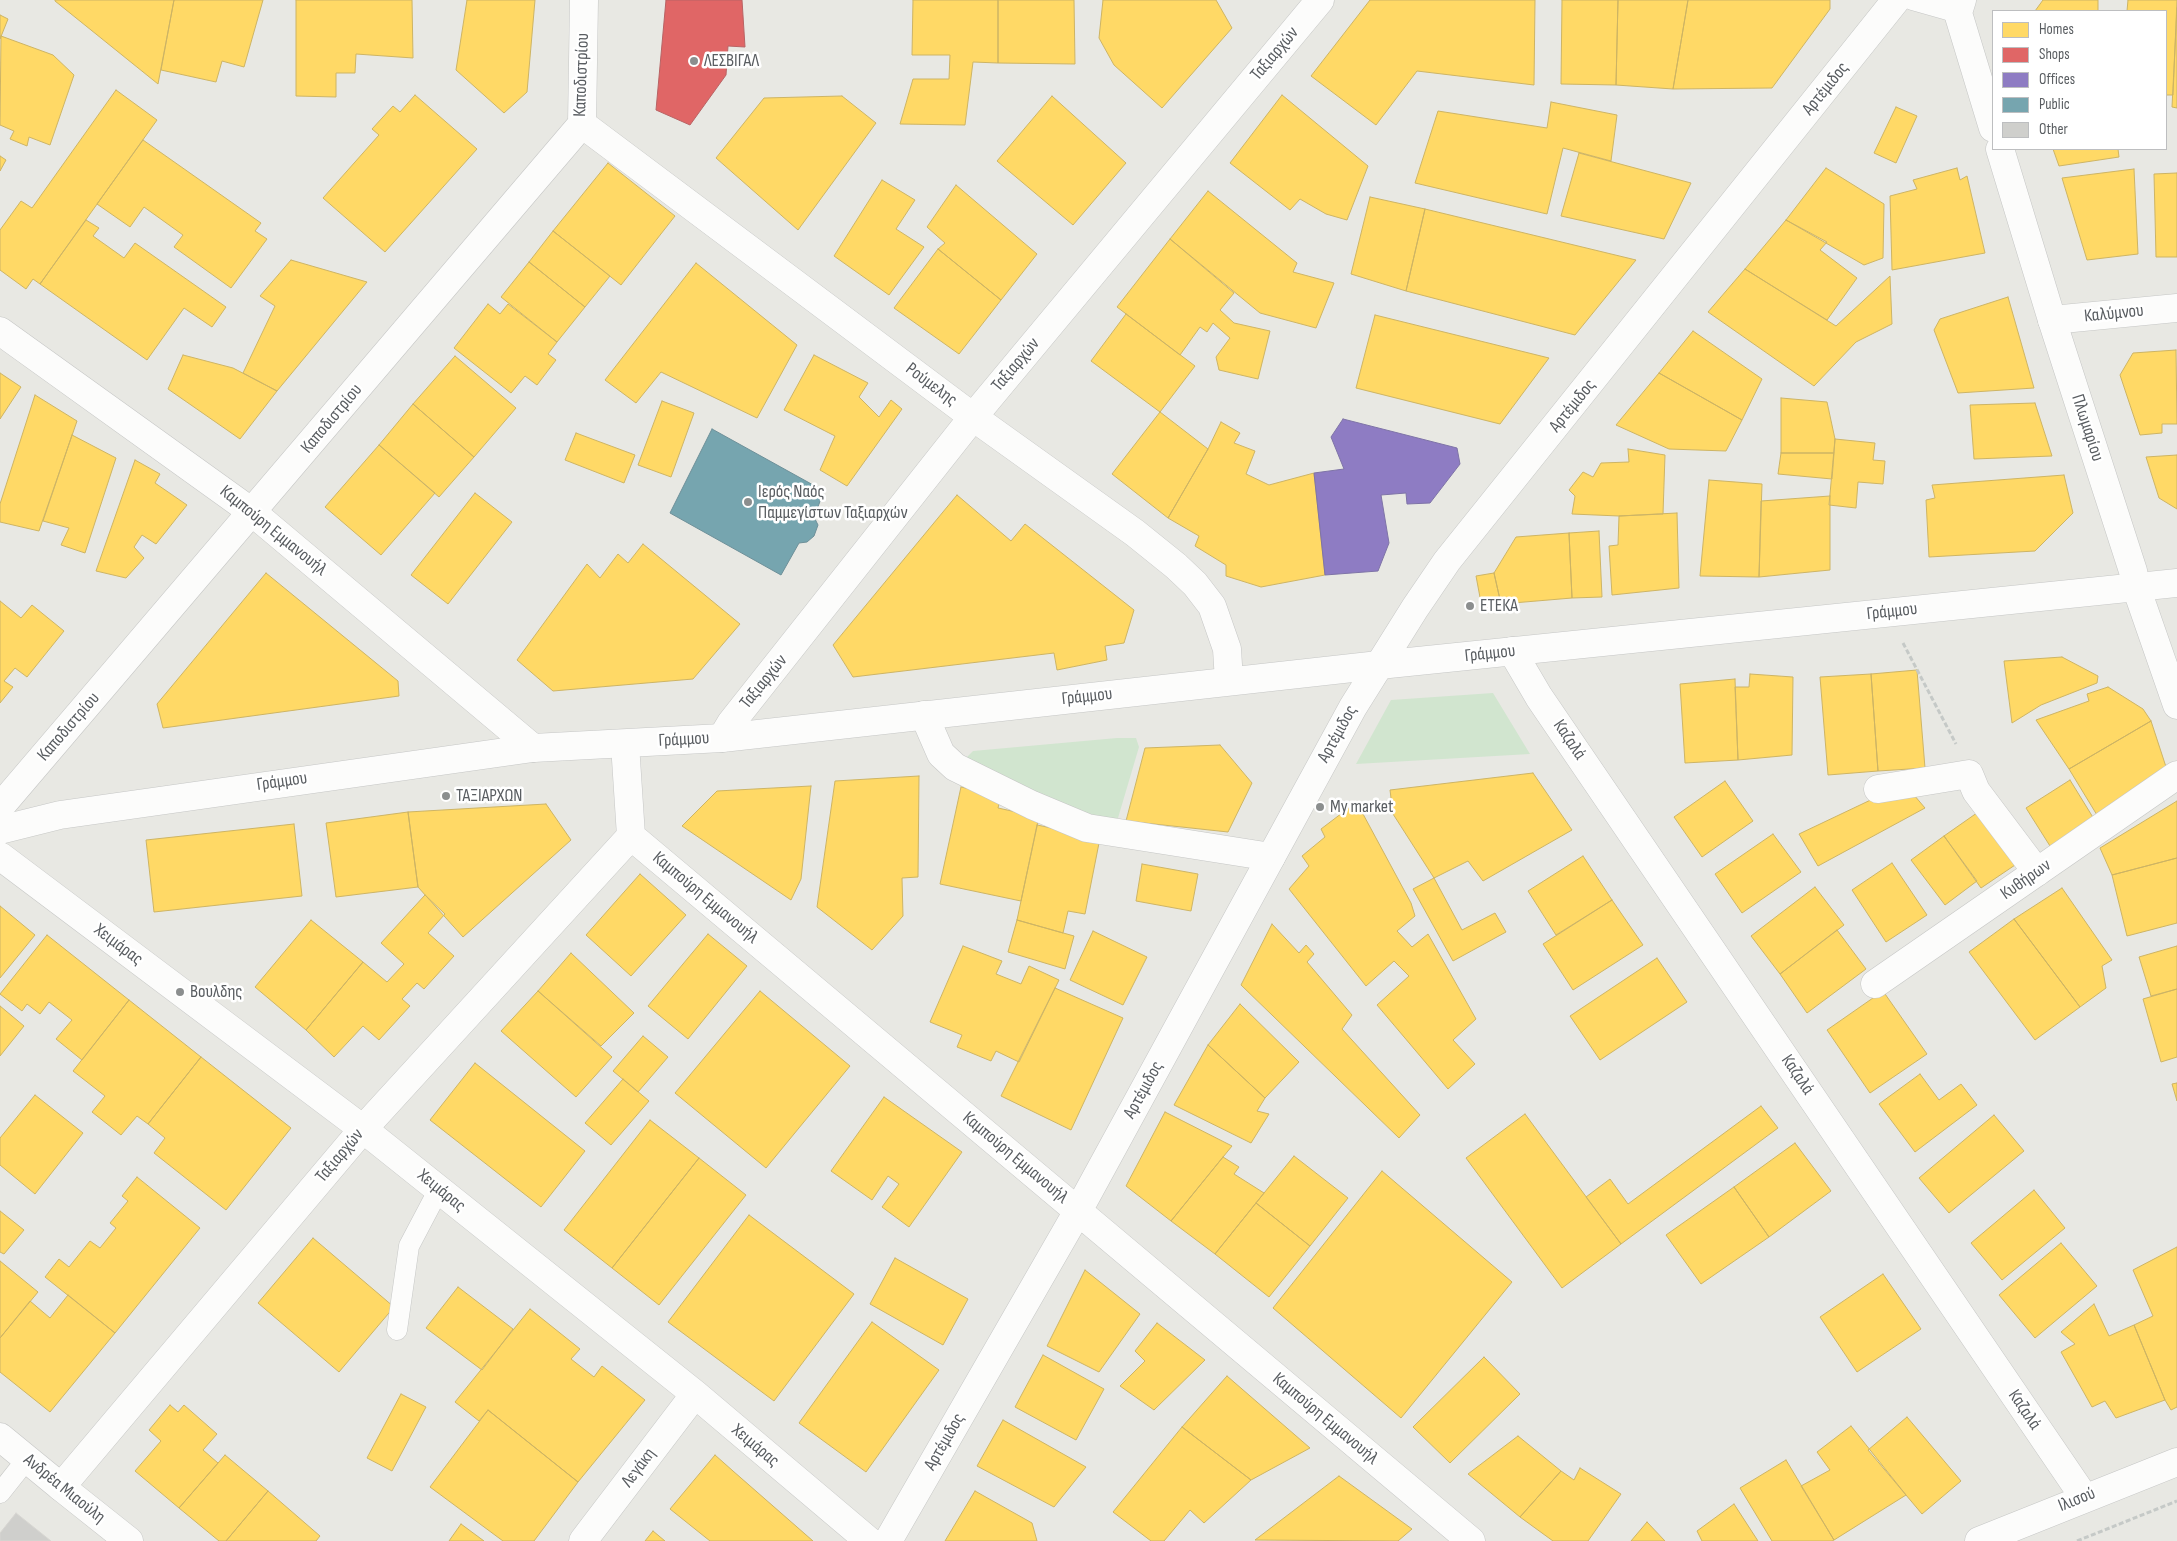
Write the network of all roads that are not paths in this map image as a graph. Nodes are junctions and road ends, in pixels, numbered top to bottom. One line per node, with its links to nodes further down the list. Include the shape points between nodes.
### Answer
1 (584, 0): 6 (street, Καποδιστρίου)
2 (1320, 0): 12 (street, Ταξιαρχών)
3 (1896, 0): 17 (street, Αρτέμιδος, via 1447,561)
4 (1912, 0): 5 (lane)
5 (1960, 7): 7 (street)
6 (582, 124): 12 (street, Ρούμελης); 13 (street, Καποδιστρίου)
7 (1992, 124)
8 (2000, 150): 10 (street, Πλωμαρίου)
9 (2177, 308): 10 (street, Καλύμνου)
10 (2052, 320): 15 (street, Πλωμαρίου)
11 (0, 331): 13 (street, Καμπούρη Εμμανουήλ)
12 (973, 417): 18 (street, Ρούμελης, via 1135,533 1195,584 1212,606 1221,627 1227,649); 21 (street, Ταξιαρχών)
13 (252, 512): 23 (street, Καμπούρη Εμμανουήλ); 26 (street, Καποδιστρίου)
14 (2177, 583): 15 (street, Γράμμου)
15 (2136, 587): 16 (street, Γράμμου); 19 (street, Πλωμαρίου)
16 (1512, 651): 17 (street, Γράμμου); 43 (street, Καζαλά, via 1539,697)
17 (1379, 665): 18 (street, Γράμμου); 30 (street, Αρτέμιδος)
18 (1229, 681): 20 (street, Γράμμου)
19 (2177, 705)
20 (924, 715): 21 (street, Γράμμου); 30 (street, via 942,754 955,767 1087,828)
21 (722, 738): 22 (street, Γράμμου)
22 (625, 744): 23 (street, Γράμμου); 28 (street)
23 (533, 748): 27 (street, Γράμμου, via 60,814)
24 (2177, 775): 31 (street, Κυθήρων)
25 (1878, 789): 31 (street, via 1969,774 1976,790)
26 (0, 807)
27 (0, 830)
28 (631, 836): 33 (street, Ταξιαρχών); 35 (street, Καμπούρη Εμμανουήλ)
29 (0, 856): 33 (street, Χειμάρας)
30 (1271, 856): 35 (street, Αρτέμιδος)
31 (2037, 872): 32 (street, Κυθήρων)
32 (1876, 984)
33 (363, 1129): 34 (street, Χειμάρας); 41 (street, Ταξιαρχών)
34 (439, 1189): 36 (lane, via 408,1246); 37 (street, Χειμάρας)
35 (1078, 1211): 47 (street, Αρτέμιδος); 48 (street, Καμπούρη Εμμανουήλ)
36 (397, 1330)
37 (694, 1394): 45 (street, Λεγάκη); 46 (street, Χειμάρας)
38 (0, 1437): 39 (street, Ανδρέα Μιαούλη)
39 (27, 1459): 41 (street, Ανδρέα Μιαούλη); 42 (lane)
40 (2177, 1462): 43 (street, Ιλισού)
41 (61, 1487): 44 (street, Ανδρέα Μιαούλη)
42 (0, 1493)
43 (2084, 1498): 49 (street, Ιλισού)
44 (129, 1541)
45 (583, 1541)
46 (868, 1541)
47 (888, 1541)
48 (1470, 1541)
49 (1979, 1541)

